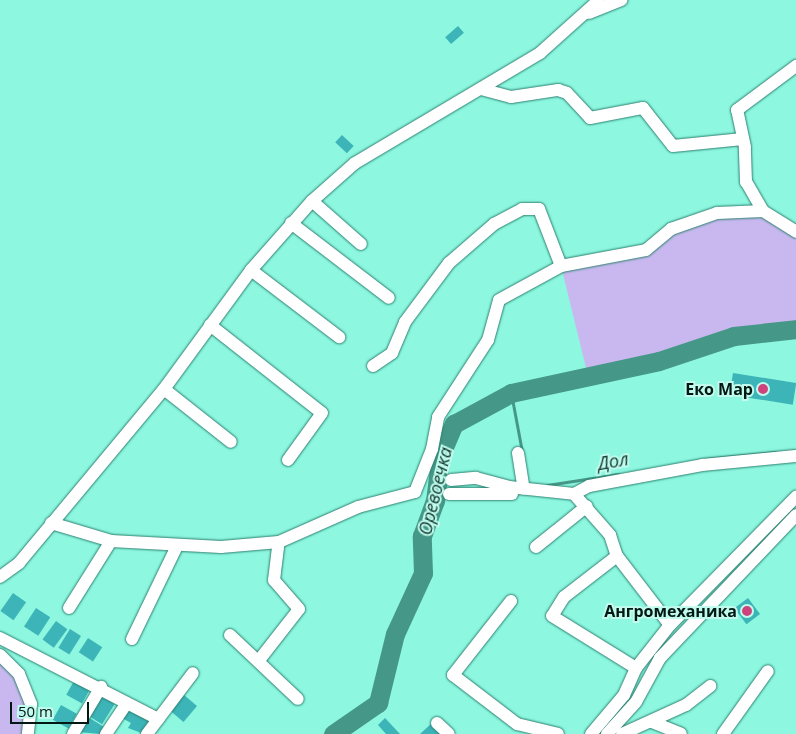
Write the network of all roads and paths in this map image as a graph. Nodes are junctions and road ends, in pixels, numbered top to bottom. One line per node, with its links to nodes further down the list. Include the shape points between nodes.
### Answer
1 (599, 0): 3 (street)
2 (621, 0): 3 (street)
3 (585, 14): 5 (street, via 540,53)
4 (796, 66): 6 (street, via 737,110)
5 (481, 89): 6 (street, via 511,98 558,90 595,118 643,108 673,146); 7 (street, via 355,163)
6 (743, 139): 8 (street, via 746,182)
7 (312, 201): 9 (street); 11 (street)
8 (763, 211): 10 (street); 12 (street, via 717,214 671,229 646,250)
9 (291, 223): 13 (street); 14 (street)
10 (796, 232)
11 (361, 244)
12 (561, 266): 17 (street, via 539,209 522,209 494,224 450,263 406,322 392,354); 33 (street, via 499,300 488,340 438,417 432,449 415,492 358,507)
13 (251, 270): 15 (street); 16 (street)
14 (389, 298)
15 (210, 325): 18 (street); 22 (street, via 322,413)
16 (339, 337)
17 (373, 366)
18 (164, 389): 19 (street); 31 (street)
19 (231, 442)
20 (518, 453): 24 (street)
21 (796, 456): 27 (street, via 702,465 589,486)
22 (288, 460)
23 (451, 480): 24 (street, via 476,478)
24 (524, 489): 26 (street)
25 (449, 494): 26 (street)
26 (551, 494): 27 (street)
27 (574, 494): 29 (street)
28 (796, 497): 40 (street)
29 (587, 506): 35 (street); 36 (street, via 610,535)
30 (796, 515): 63 (street, via 660,658 636,702)
31 (52, 523): 32 (street); 37 (street, via 19,563)
32 (111, 541): 34 (street); 39 (street)
33 (279, 542): 34 (street); 45 (street, via 274,580 299,609)
34 (177, 546): 43 (street)
35 (536, 546)
36 (617, 556): 40 (street); 46 (street, via 564,597 552,616)
37 (0, 576)
38 (510, 601): 61 (street, via 453,675 517,724)
39 (69, 608)
40 (670, 625): 46 (street)
41 (230, 635): 45 (street)
42 (0, 638): 50 (street)
43 (132, 639)
44 (0, 655): 56 (street, via 19,674 31,704)
45 (260, 659): 51 (street)
46 (636, 668): 62 (street, via 624,695)
47 (768, 671): 66 (street)
48 (193, 674): 53 (street)
49 (710, 686): 54 (street)
50 (101, 687): 52 (street); 57 (street)
51 (298, 700)
52 (126, 704): 53 (street); 58 (street)
53 (158, 719): 59 (street)
54 (652, 722): 64 (street); 65 (street)
55 (437, 723): 60 (street)
56 (28, 734)
57 (73, 734)
58 (106, 734)
59 (147, 734)
60 (449, 734)
61 (558, 734)
62 (592, 734)
63 (607, 734)
64 (622, 734)
65 (681, 734)
66 (724, 734)

